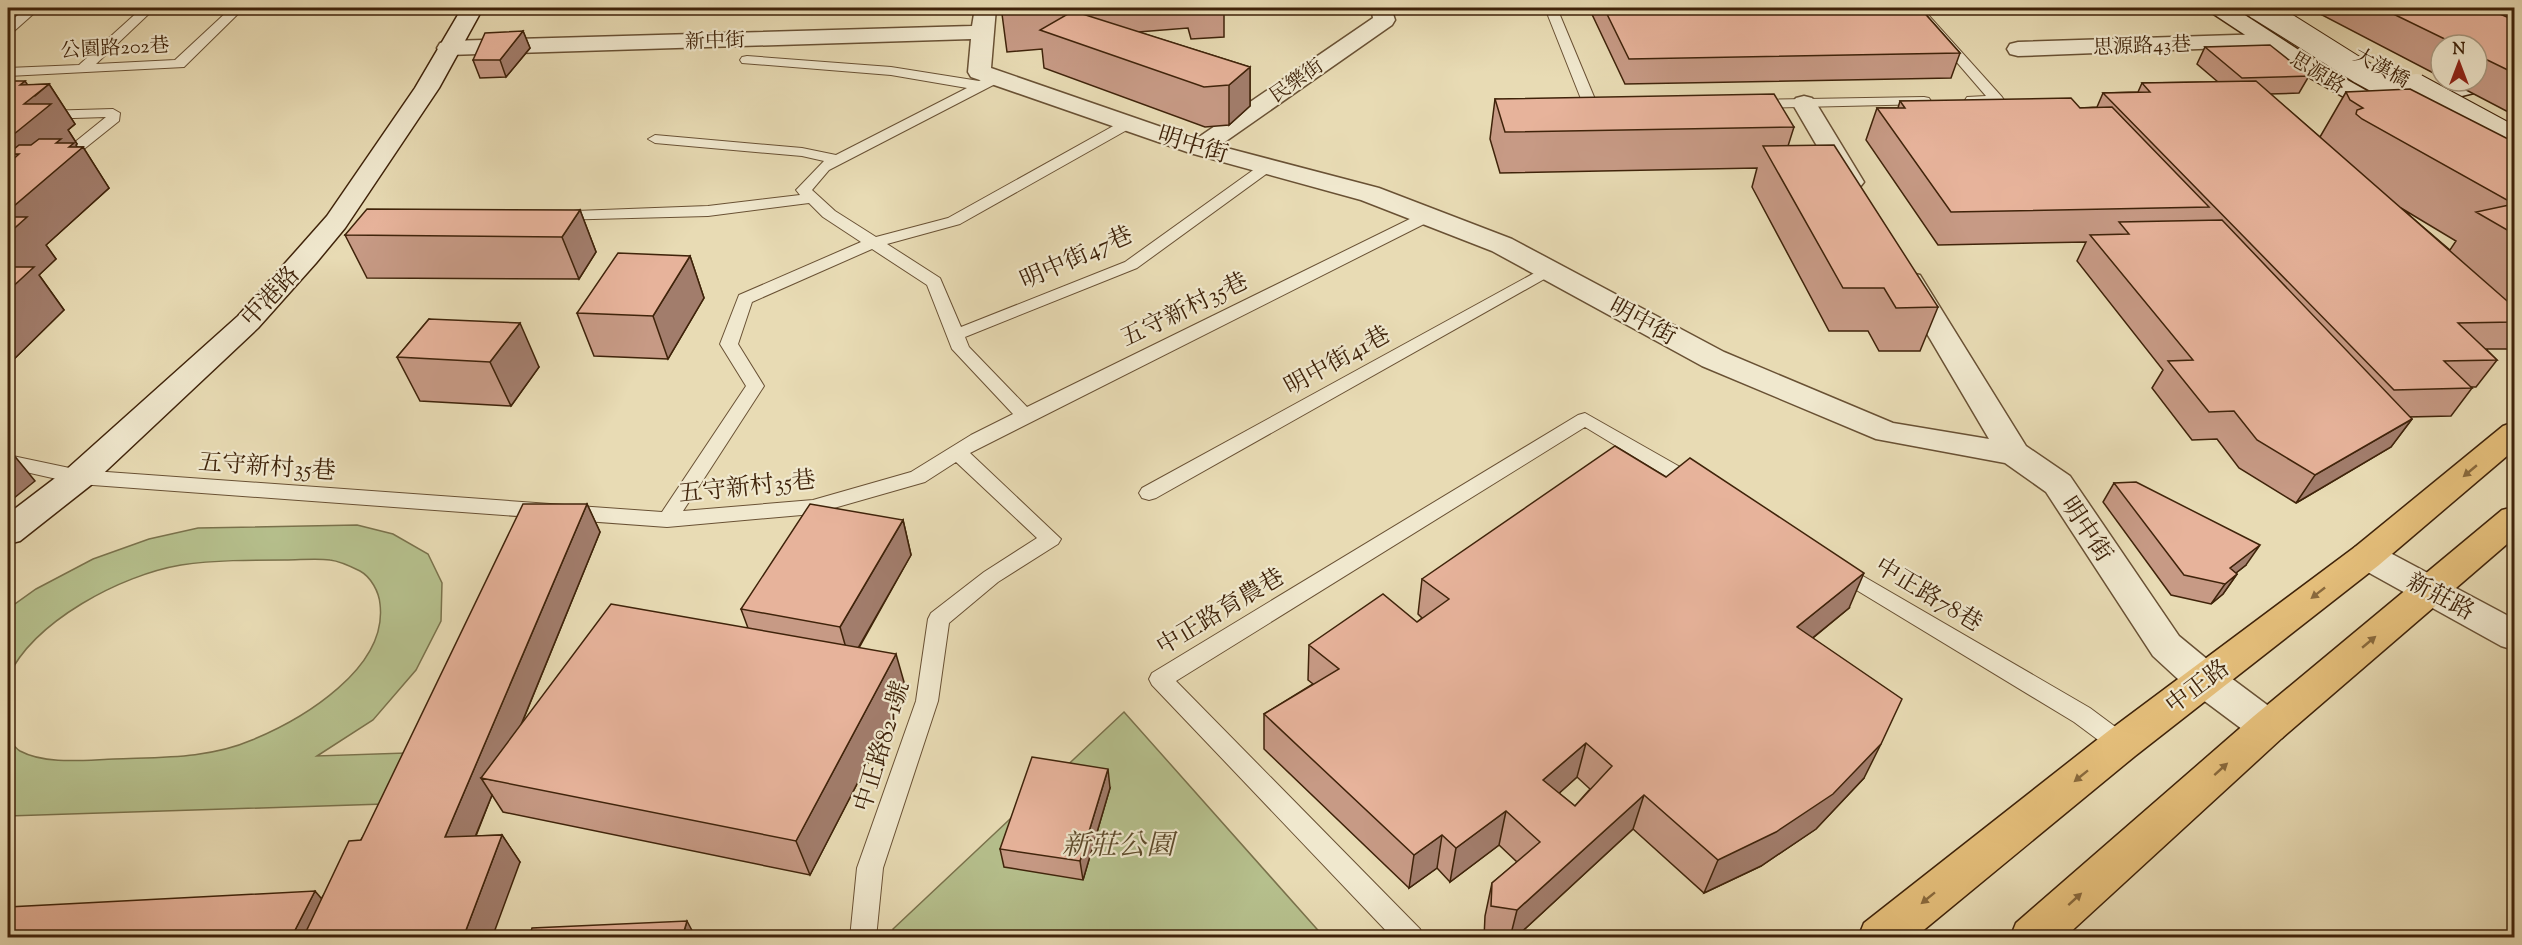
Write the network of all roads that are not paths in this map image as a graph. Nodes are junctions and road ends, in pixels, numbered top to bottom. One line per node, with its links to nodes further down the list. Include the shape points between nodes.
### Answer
1 (34, 8): 12 (lane)
2 (149, 8): 17 (lane)
3 (237, 8): 17 (lane, 公園路202巷, via 179,64)
4 (472, 8): 14 (street, 中港路)
5 (1381, 8): 32 (street, 民樂街, via 1384,20)
6 (1551, 8): 25 (lane, via 1592,109)
7 (1916, 8): 21 (lane, via 1997,100)
8 (2220, 8): 13 (street, 思源路)
9 (2259, 8): 33 (street, 大漢橋, bridge, via 2361,72)
10 (2284, 8): 31 (street, 大漢橋, bridge)
11 (984, 20): 14 (street, 新中街); 19 (street, 明中街, via 979,72)
12 (8, 29)
13 (2267, 40): 15 (street, 思源路43巷); 26 (street, 思源路)
14 (448, 48): 50 (street, 中港路, via 348,221 248,322)
15 (2018, 49)
16 (747, 60): 19 (lane)
17 (82, 69): 18 (lane, 公園路202巷)
18 (8, 72)
19 (989, 82): 28 (street, 明中街); 34 (lane)
20 (2458, 93): 26 (street)
21 (1963, 100)
22 (1940, 101): 23 (lane)
23 (1804, 103): 24 (lane); 38 (street)
24 (1733, 105)
25 (1616, 108)
26 (2381, 109): 29 (street, 思源路)
27 (8, 116): 36 (lane, via 113,113 114,118)
28 (1129, 123): 32 (street, 明中街); 41 (lane, via 954,221)
29 (2430, 135)
30 (655, 139): 34 (lane, via 802,152)
31 (2514, 139)
32 (1199, 148): 35 (street, 明中街)
33 (2508, 154)
34 (838, 160): 37 (lane, via 824,167 804,190)
35 (1268, 166): 40 (street, 明中街, via 1370,194); 44 (lane, 明中街47巷, via 1131,265)
36 (43, 175)
37 (812, 198): 39 (lane, via 708,211); 41 (lane)
38 (1864, 203)
39 (534, 216)
40 (1428, 216): 43 (street, 明中街, via 1502,245); 45 (lane, 五守新村35巷)
41 (873, 243): 44 (lane, via 934,282); 54 (lane, via 745,299 729,344 755,386)
42 (1900, 264): 48 (street)
43 (1549, 270): 48 (street, 明中街, via 1713,358 1887,432); 51 (lane, 明中街41巷)
44 (955, 335): 45 (lane, via 961,350)
45 (1025, 416): 47 (lane, 五守新村35巷)
46 (2514, 433): 56 (main road, 中正路, one-way to 56)
47 (958, 452): 54 (lane, 五守新村35巷, via 918,477 813,507); 63 (lane, 中正路82-1號, via 1051,538 991,577 939,619 927,701 870,868)
48 (2014, 454): 60 (street, 明中街, via 2058,484 2166,646)
49 (8, 462): 50 (lane, 五守新村35巷)
50 (79, 477): 54 (lane, 五守新村35巷); 55 (street, 中港路)
51 (1149, 493)
52 (1717, 498): 64 (lane, 中正路育農巷, via 1585,419 1160,679)
53 (2514, 519): 58 (main road)
54 (667, 520)
55 (8, 532)
56 (2367, 556): 58 (street, 新莊路); 60 (main road, 中正路, one-way to 60)
57 (1818, 558): 62 (lane, 中正路78巷, via 2082,715)
58 (2431, 590): 59 (street, 新莊路); 61 (main road, one-way to 58)
59 (2514, 636)
60 (2205, 680): 61 (street, 明中街); 62 (main road, 中正路)
61 (2268, 727): 66 (main road, one-way to 61)
62 (2121, 744): 65 (main road, 中正路, one-way to 65)
63 (863, 938)
64 (1411, 938)
65 (1880, 938)
66 (2032, 938)

